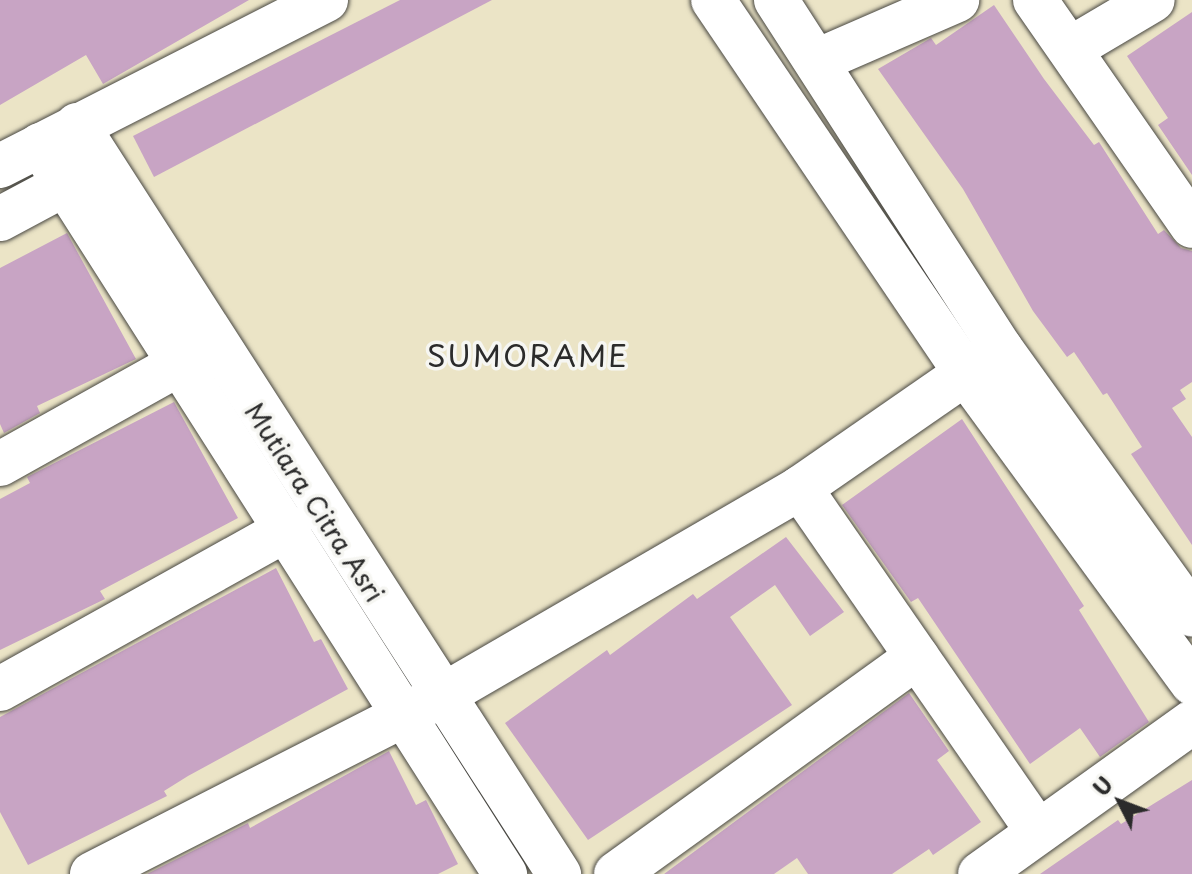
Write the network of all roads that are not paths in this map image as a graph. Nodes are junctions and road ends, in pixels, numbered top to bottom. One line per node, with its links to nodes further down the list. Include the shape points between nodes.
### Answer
1 (326, 0): 9 (street)
2 (713, 0): 16 (street)
3 (776, 0): 8 (street)
4 (957, 0): 8 (street)
5 (1035, 0): 7 (street)
6 (1153, 0): 7 (street)
7 (1070, 49): 13 (street)
8 (817, 61): 14 (street)
9 (58, 135): 10 (street); 11 (street, Mutiara Citra Asri)
10 (0, 166)
11 (81, 176): 12 (street); 15 (street, Mutiara Citra Asri); 24 (street, Mutiara Citra Asri)
12 (0, 219)
13 (1192, 226)
14 (1001, 349): 16 (street); 20 (street)
15 (177, 365): 17 (street); 19 (street, Mutiara Citra Asri)
16 (966, 374): 18 (street); 22 (street)
17 (0, 464)
18 (800, 488): 21 (street); 24 (street)
19 (289, 528): 23 (street); 24 (street, Mutiara Citra Asri)
20 (1192, 615)
21 (917, 657): 26 (street); 30 (street)
22 (1192, 683)
23 (0, 689)
24 (423, 705): 27 (street); 28 (street, Mutiara Citra Asri); 29 (street, Mutiara Citra Asri)
25 (1192, 722): 26 (street)
26 (1038, 832): 31 (street)
27 (92, 874)
28 (505, 874)
29 (559, 874)
30 (616, 874)
31 (980, 874)

